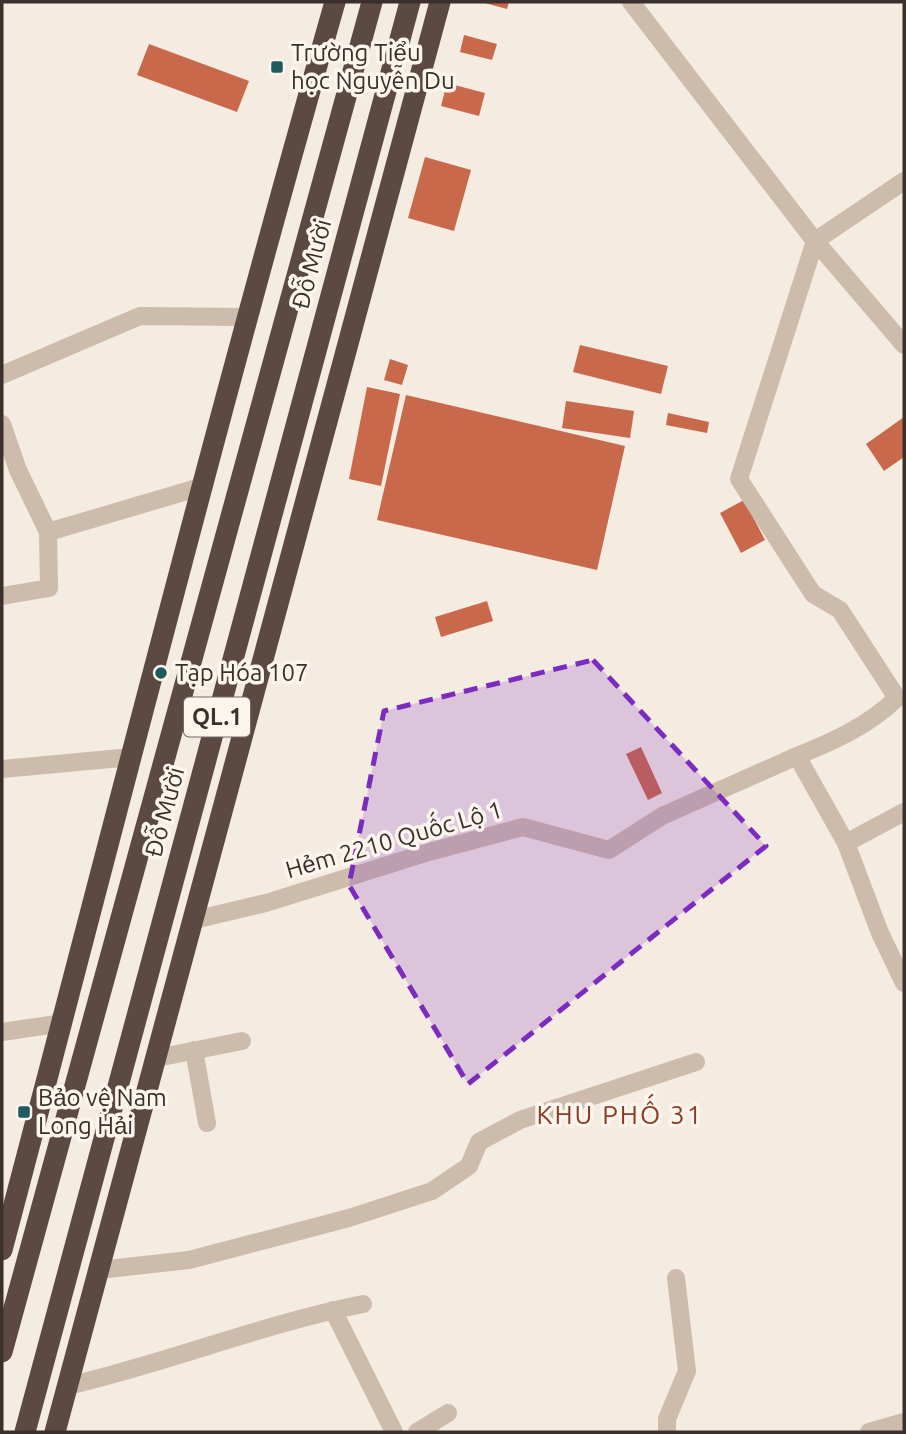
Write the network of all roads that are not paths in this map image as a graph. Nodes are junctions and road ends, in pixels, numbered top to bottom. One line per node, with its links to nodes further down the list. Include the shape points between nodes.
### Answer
1 (335, 2): 8 (highway, Đỗ Mười / QL.1)
2 (372, 2): 35 (highway, Đỗ Mười / QL.1)
3 (410, 2): 39 (highway, Đỗ Mười / QL.1)
4 (440, 2): 20 (highway, QL.1)
5 (631, 2): 7 (street)
6 (904, 181): 7 (street)
7 (816, 241): 9 (street); 15 (street, Hẻm 2210 Quốc Lộ 1, via 739,479 813,594 841,610 897,698 876,718)
8 (245, 317): 10 (street, via 140,316); 12 (highway, Đỗ Mười / QL.1)
9 (904, 345)
10 (2, 375)
11 (2, 424): 13 (street)
12 (204, 486): 13 (street); 16 (highway, Đỗ Mười / QL.1)
13 (48, 531): 14 (street, via 49,588)
14 (2, 596)
15 (797, 756): 19 (street); 20 (street, Hẻm 2210 Quốc Lộ 1, via 662,817 609,850 523,827)
16 (132, 757): 17 (street); 22 (highway, Đỗ Mười / QL.1)
17 (2, 769)
18 (904, 812): 19 (street)
19 (846, 843): 21 (street)
20 (194, 920): 26 (highway, QL.1)
21 (904, 984)
22 (63, 1023): 23 (street); 29 (highway, Đỗ Mười / QL.1)
23 (2, 1032)
24 (242, 1041): 25 (street)
25 (194, 1051): 26 (street); 28 (street)
26 (157, 1058): 31 (highway, QL.1)
27 (696, 1062): 31 (street, via 520,1119 479,1142 469,1166 432,1191 189,1260)
28 (207, 1123)
29 (6, 1220): 30 (highway, Đỗ Mười / QL.1)
30 (2, 1250)
31 (99, 1270): 36 (highway, QL.1)
32 (676, 1278): 43 (street, via 687,1371 667,1419)
33 (363, 1304): 34 (street)
34 (333, 1310): 36 (street); 41 (street)
35 (2, 1352)
36 (67, 1387): 40 (highway, QL.1)
37 (448, 1413): 42 (street)
38 (904, 1422): 44 (street)
39 (24, 1432)
40 (55, 1432)
41 (394, 1432)
42 (417, 1432)
43 (667, 1432)
44 (869, 1432)

